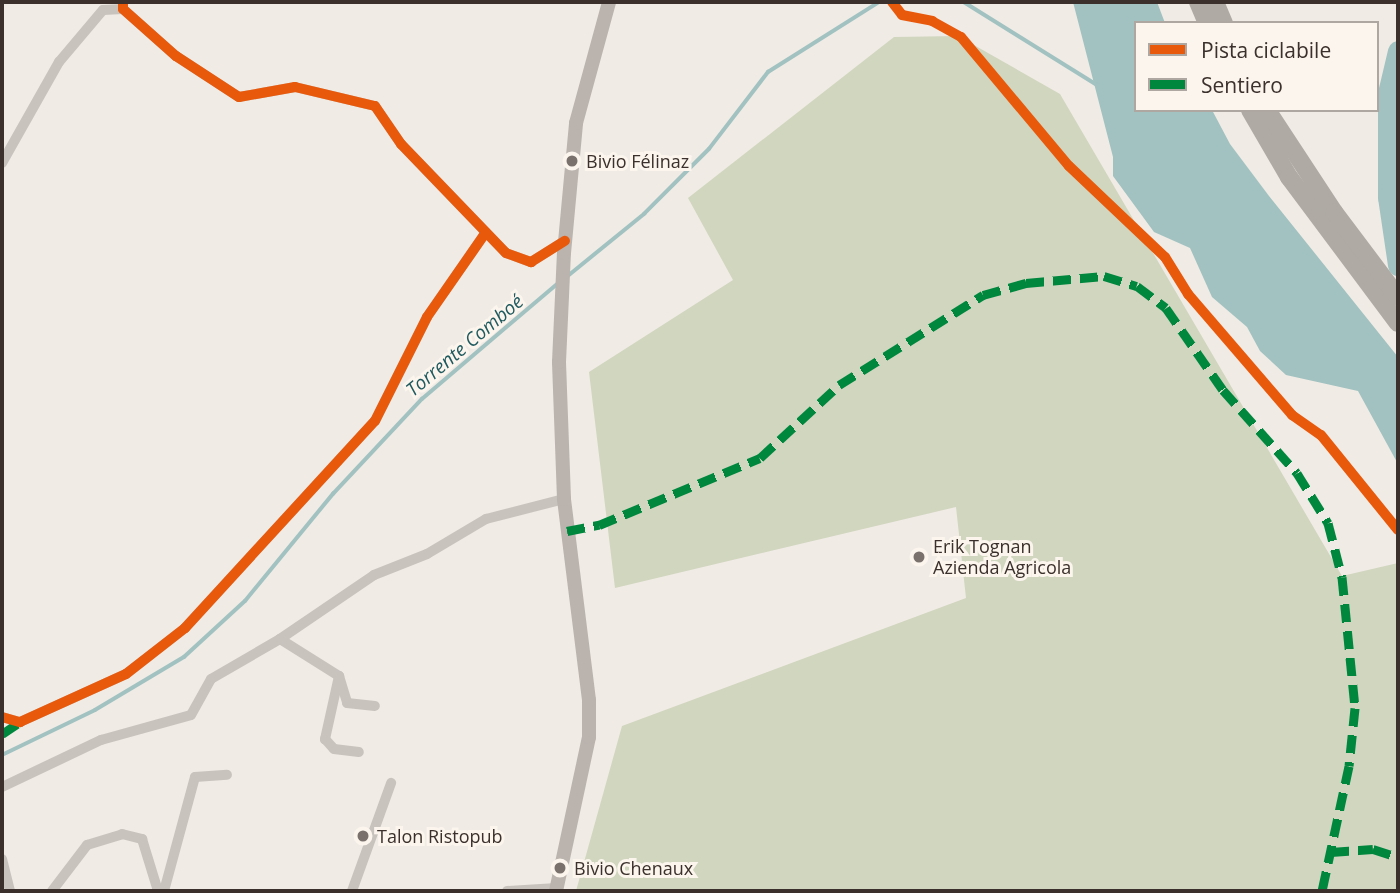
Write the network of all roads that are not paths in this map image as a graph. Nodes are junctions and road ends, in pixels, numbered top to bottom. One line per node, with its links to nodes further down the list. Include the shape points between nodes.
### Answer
1 (609, 2): 11 (main road, via 576,123)
2 (1198, 2): 5 (highway)
3 (1215, 2): 6 (highway)
4 (123, 5): 9 (street, via 103,10 59,62); 10 (street, via 176,56 239,97 295,87 375,106 401,144)
5 (1206, 21)
6 (1223, 21)
7 (1251, 112): 13 (highway, via 1289,177)
8 (1268, 112): 12 (highway)
9 (2, 163)
10 (486, 232): 11 (street, via 506,253 531,262); 18 (street, via 427,317 375,421 186,628 126,674 20,722)
11 (564, 247): 14 (main road)
12 (1398, 297)
13 (1398, 323)
14 (564, 499): 15 (street, via 486,519 427,554 373,575); 24 (main road, via 589,700 589,737)
15 (281, 639): 16 (street); 22 (street, via 211,679 191,715 101,740)
16 (339, 676): 17 (street, via 347,703); 19 (street, via 325,739 334,749)
17 (374, 706)
18 (2, 718)
19 (359, 751)
20 (227, 775): 28 (street, via 195,777)
21 (391, 783): 29 (street)
22 (2, 787)
23 (2, 859): 25 (street)
24 (556, 890): 30 (street)
25 (10, 891)
26 (52, 891): 27 (street, via 87,845 122,834 142,839)
27 (158, 891)
28 (164, 891)
29 (352, 891)
30 (507, 891)

